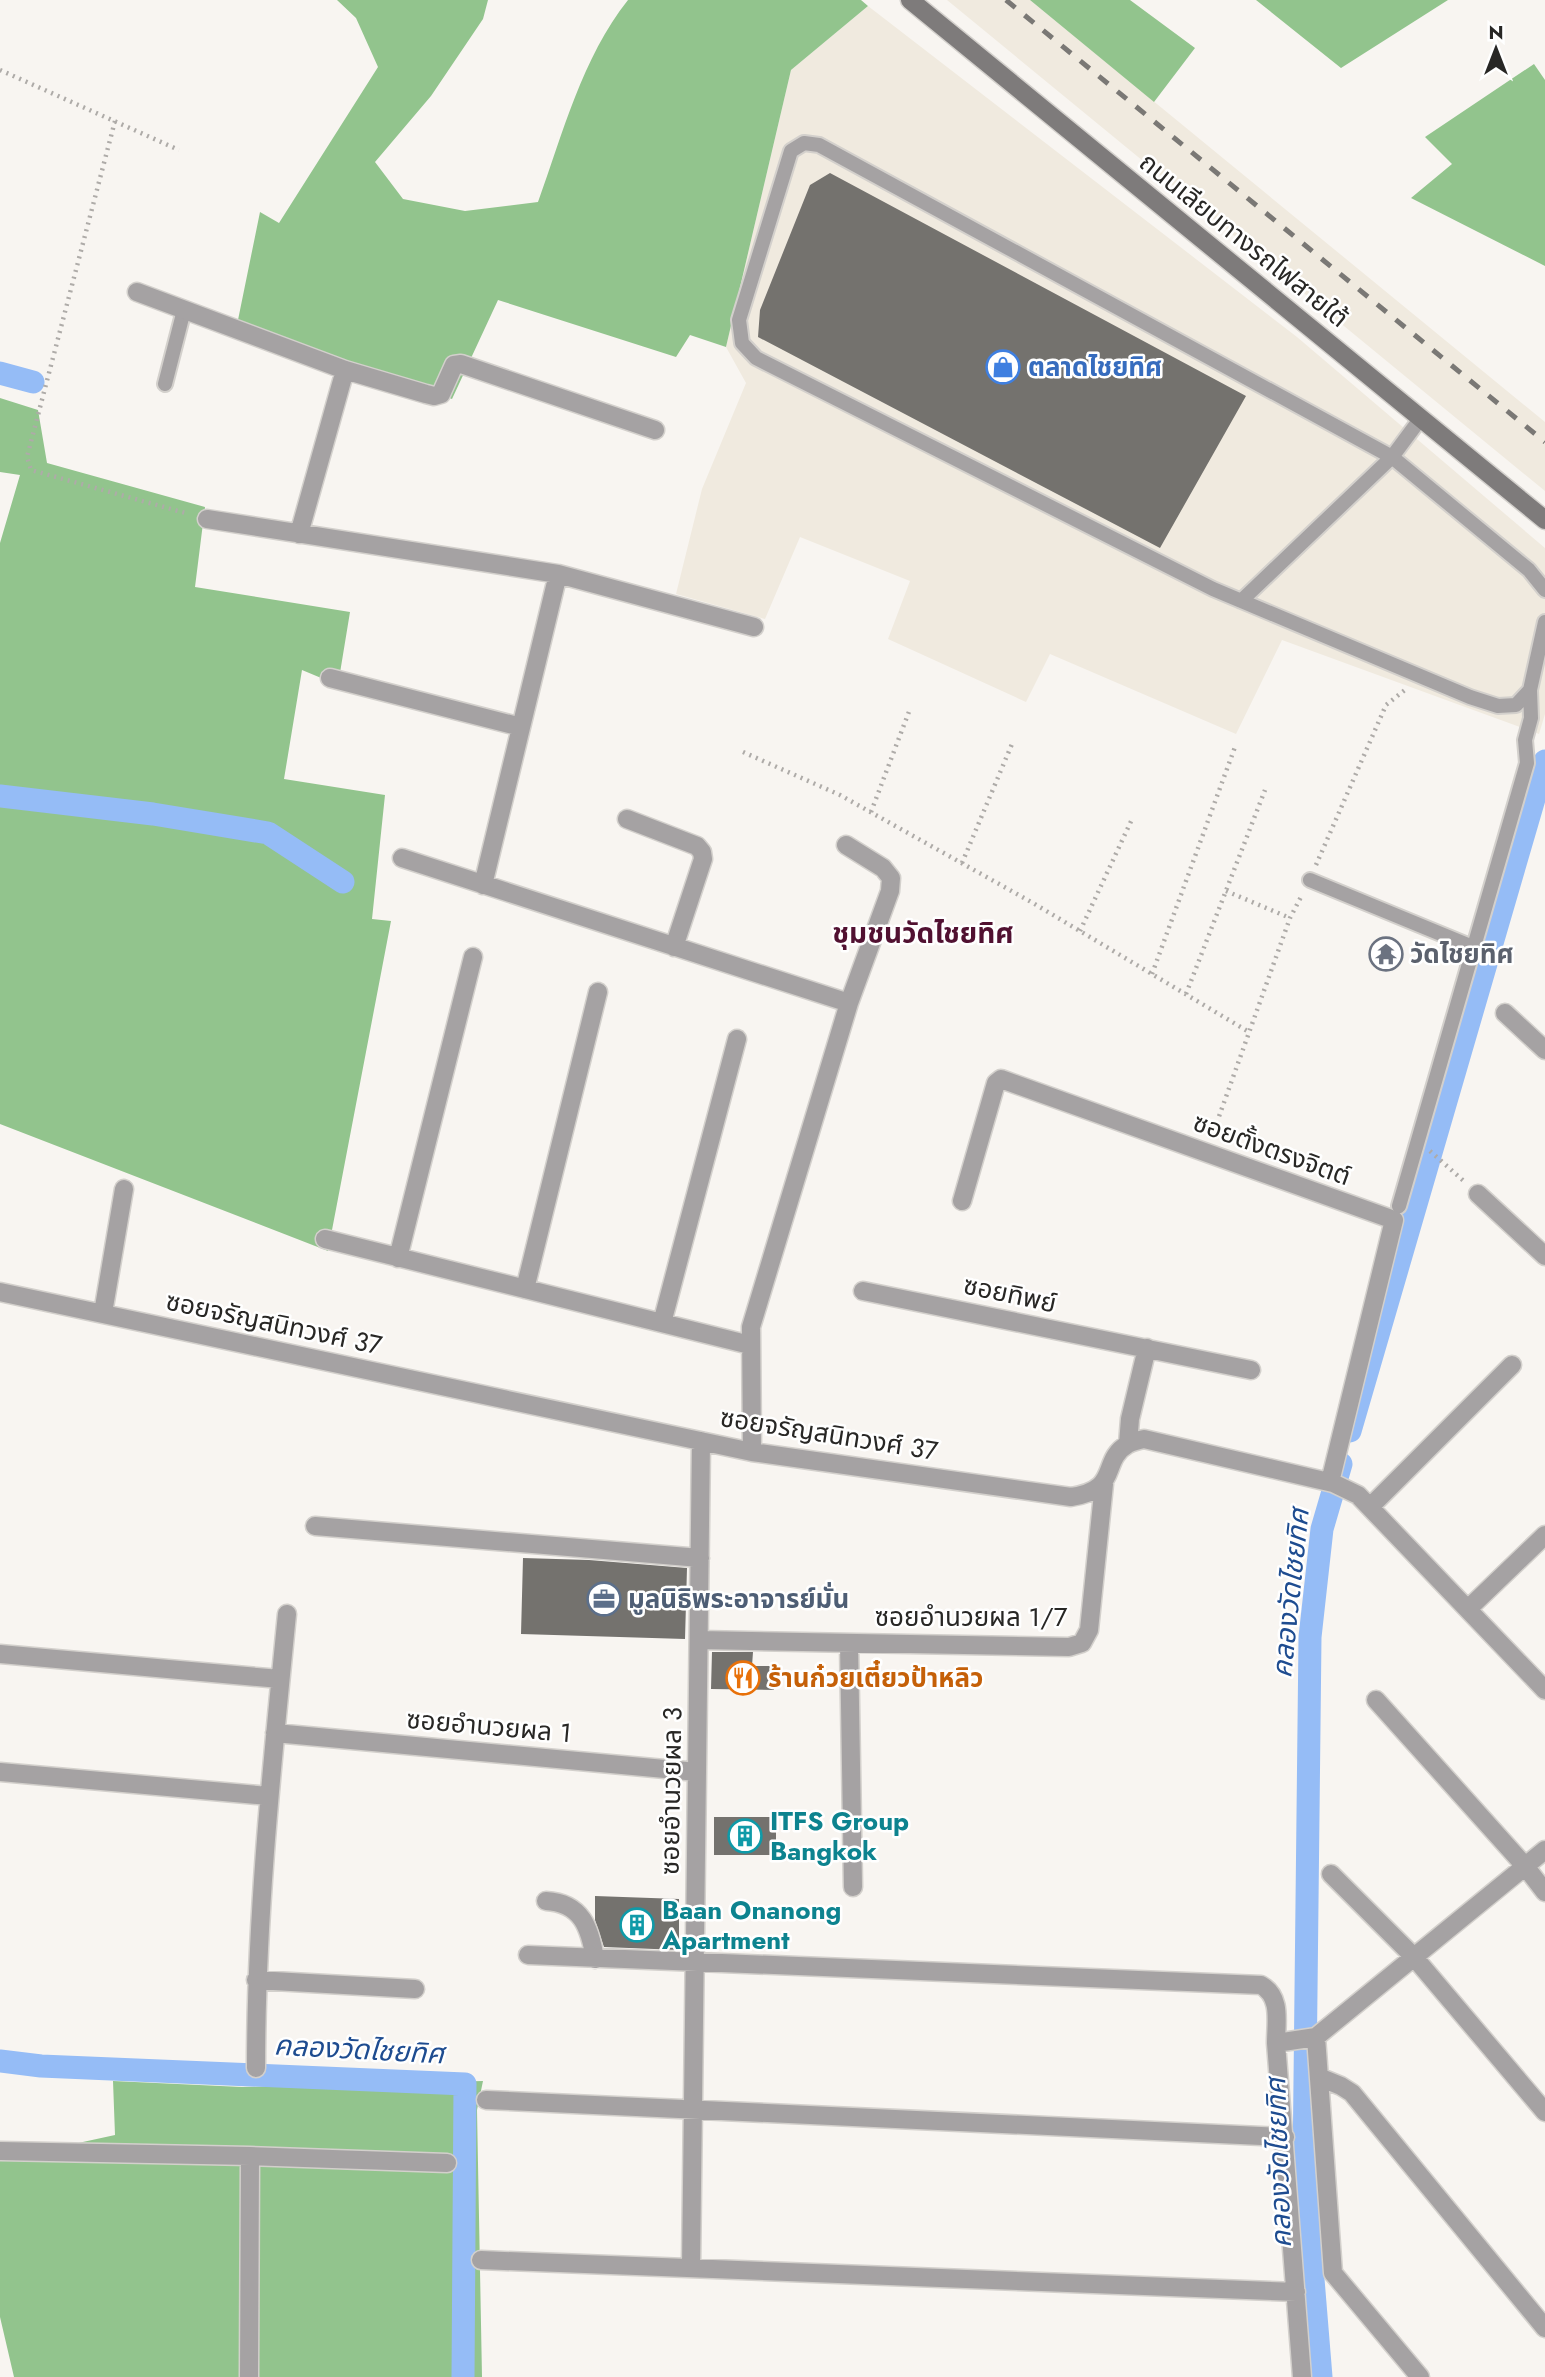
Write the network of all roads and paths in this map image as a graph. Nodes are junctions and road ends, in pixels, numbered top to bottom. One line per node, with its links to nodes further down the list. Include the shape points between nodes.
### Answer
1 (910, 0): 9 (main road, ถนนเลียบทางรถไฟสายใต้)
2 (0, 70): 3 (path)
3 (115, 121): 4 (path); 12 (path, via 27,457 31,470)
4 (179, 150)
5 (137, 292): 6 (street)
6 (184, 310): 7 (street); 8 (lane)
7 (345, 370): 10 (street, via 435,396 445,388 454,365 461,364); 14 (street)
8 (165, 384)
9 (1421, 418): 11 (lane); 13 (main road, ถนนเลียบทางรถไฟสายใต้)
10 (655, 430)
11 (1392, 457): 16 (lane, via 1529,570); 17 (lane); 17 (lane, via 819,145 804,143 791,151 739,320 742,343 756,358)
12 (207, 519): 14 (street)
13 (1545, 520)
14 (299, 534): 15 (street)
15 (558, 574): 19 (street); 24 (street)
16 (1545, 590)
17 (1241, 601): 21 (lane, via 1498,706 1516,705)
18 (1545, 622): 21 (lane)
19 (754, 628)
20 (330, 678): 24 (street)
21 (1530, 690): 41 (lane, via 1527,764)
22 (1418, 694): 35 (path, via 1406,689 1386,705)
23 (910, 709): 29 (path)
24 (521, 727): 36 (street)
25 (1012, 744): 34 (path)
26 (1235, 747): 43 (path)
27 (743, 752): 29 (path)
28 (1265, 790): 37 (path)
29 (872, 813): 34 (path)
30 (1133, 817): 39 (path)
31 (627, 819): 40 (street, via 702,852)
32 (846, 845): 46 (street, via 891,878)
33 (402, 858): 36 (street)
34 (961, 863): 39 (path)
35 (1310, 880): 38 (path); 41 (lane)
36 (483, 885): 40 (street)
37 (1226, 891): 38 (path); 45 (path)
38 (1290, 918): 48 (path)
39 (1080, 931): 43 (path)
40 (674, 947): 46 (street)
41 (1475, 948): 57 (lane)
42 (473, 957): 60 (street)
43 (1152, 974): 45 (path)
44 (598, 992): 61 (street)
45 (1186, 994): 48 (path)
46 (849, 1003): 66 (street, via 751,1327)
47 (1505, 1013): 50 (street)
48 (1249, 1032): 51 (path, via 1212,1137)
49 (737, 1039): 65 (street)
50 (1545, 1050)
51 (1216, 1144)
52 (1423, 1146): 53 (path)
53 (1448, 1166)
54 (124, 1189): 64 (street)
55 (1478, 1194): 59 (street)
56 (961, 1201): 73 (street, ซอยตั้งตรงจิตต์, via 996,1083 1001,1079 1394,1220)
57 (1399, 1206)
58 (325, 1240): 60 (street)
59 (1545, 1256)
60 (398, 1258): 61 (street)
61 (525, 1289): 65 (street)
62 (863, 1291): 67 (street, ซอยทิพย์)
63 (0, 1292): 64 (street, ซอยจรัญสนิทวงศ์ 37)
64 (103, 1313): 70 (street, ซอยจรัญสนิทวงศ์ 37)
65 (662, 1323): 66 (street)
66 (750, 1345): 72 (street)
67 (1147, 1348): 69 (street, ซอยทิพย์); 71 (street)
68 (1512, 1365): 75 (street)
69 (1251, 1370)
70 (701, 1441): 72 (street, ซอยจรัญสนิทวงศ์ 37); 78 (street, ซอยอำนวยผล 3)
71 (1128, 1444): 73 (street, via 1144,1439); 74 (street, via 1117,1453)
72 (752, 1451): 74 (street, ซอยจรัญสนิทวงศ์ 37, via 1071,1497)
73 (1331, 1482): 75 (street)
74 (1104, 1484): 82 (street, ซอยอำนวยผล 1/7, via 1089,1630 1082,1643 1069,1647)
75 (1364, 1501): 79 (street)
76 (315, 1527): 78 (street)
77 (1545, 1535): 79 (street)
78 (700, 1558): 81 (street, ซอยอำนวยผล 3)
79 (1468, 1609): 85 (street)
80 (286, 1614): 84 (street)
81 (699, 1640): 82 (street, ซอยอำนวยผล 1/7); 89 (street, ซอยอำนวยผล 3)
82 (849, 1643): 94 (street)
83 (0, 1654): 84 (street)
84 (281, 1679): 87 (street)
85 (1545, 1690)
86 (1376, 1700): 92 (street)
87 (275, 1733): 89 (street, ซอยอำนวยผล 1); 90 (street)
88 (0, 1772): 90 (street)
89 (697, 1772): 100 (street, ซอยอำนวยผล 3)
90 (269, 1796): 101 (street)
91 (1545, 1850): 92 (street)
92 (1525, 1866): 95 (street); 98 (street)
93 (1331, 1874): 98 (street)
94 (853, 1887)
95 (1545, 1892)
96 (546, 1901): 99 (street, via 568,1905 578,1913 592,1937)
97 (528, 1955): 99 (street)
98 (1414, 1957): 103 (street); 109 (street)
99 (595, 1959): 100 (street)
100 (695, 1963): 104 (street, via 1261,1985 1276,2003); 108 (street, ซอยอำนวยผล 3)
101 (256, 1980): 102 (street); 105 (street)
102 (415, 1989)
103 (1315, 2037): 104 (street); 106 (street)
104 (1276, 2043): 110 (street)
105 (256, 2067)
106 (1319, 2077): 117 (street, via 1352,2094); 120 (street, via 1333,2273)
107 (486, 2100): 108 (street)
108 (693, 2109): 110 (street); 115 (street, ซอยอำนวยผล 3)
109 (1545, 2112)
110 (1284, 2137): 116 (street)
111 (0, 2151): 112 (street)
112 (250, 2156): 113 (street); 118 (street)
113 (447, 2163)
114 (481, 2260): 115 (street)
115 (691, 2268): 116 (street)
116 (1296, 2292): 119 (street)
117 (1545, 2328)
118 (249, 2377)
119 (1302, 2377)
120 (1420, 2377)

